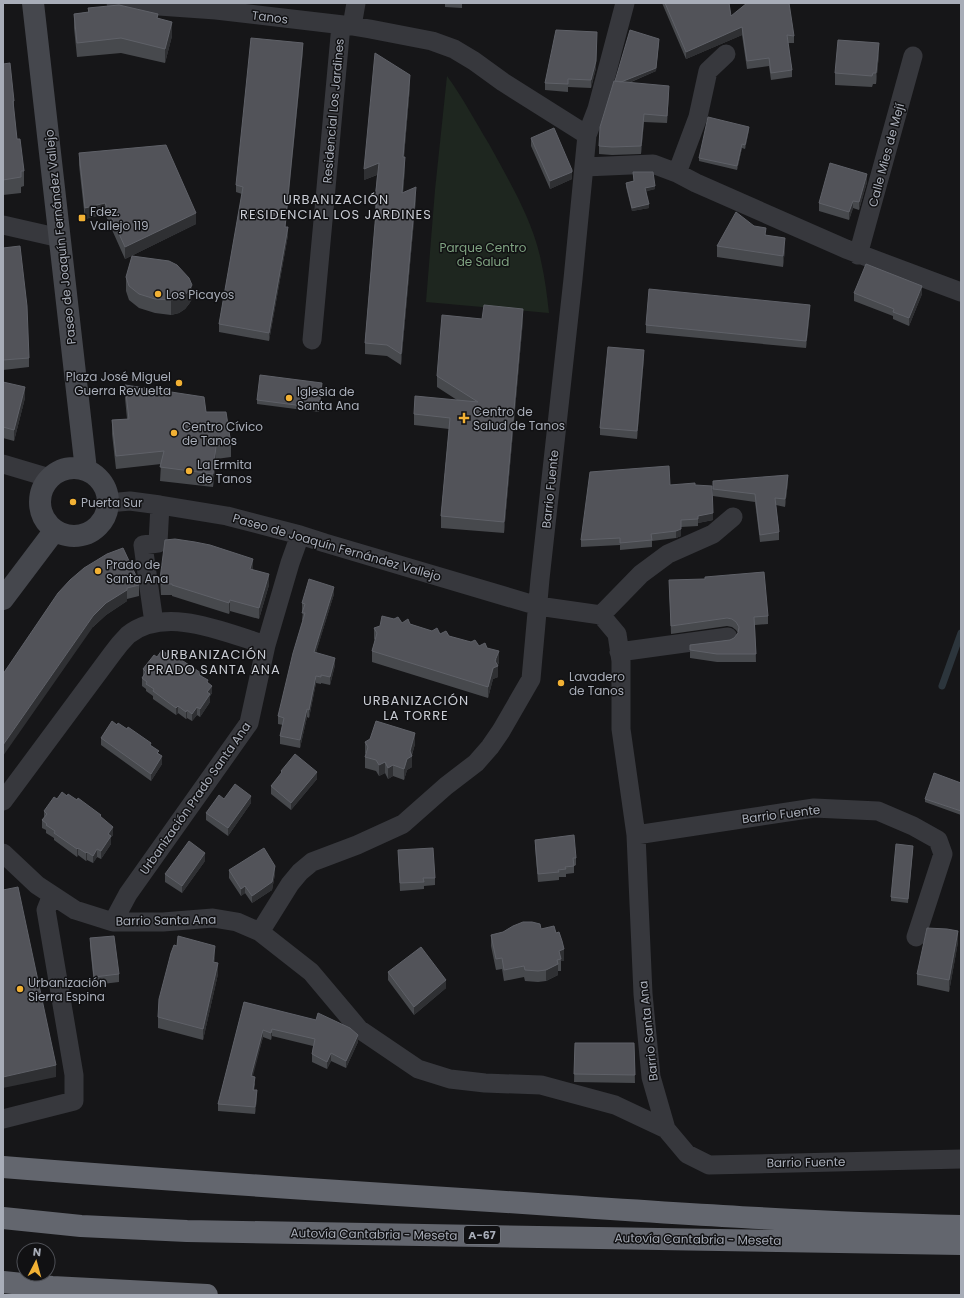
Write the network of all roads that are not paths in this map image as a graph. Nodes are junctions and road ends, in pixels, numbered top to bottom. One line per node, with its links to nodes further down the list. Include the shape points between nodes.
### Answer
1 (33, 3): 12 (street, Paseo de Joaquín Fernández Vallejo)
2 (116, 3): 5 (street, Tanos, via 216,10)
3 (356, 3): 5 (street)
4 (625, 3): 8 (street, via 597,109)
5 (347, 26): 8 (street, Tanos, via 432,41 454,49); 15 (street, Residencial Los Jardines)
6 (726, 54): 10 (street, via 708,71 698,118)
7 (913, 56): 13 (street, Calle Mies de Mejí)
8 (587, 135): 9 (street)
9 (584, 167): 10 (street, via 653,164); 25 (street, Barrio Fuente)
10 (676, 173): 13 (street)
11 (3, 225): 12 (street)
12 (60, 238): 17 (street, Paseo de Joaquín Fernández Vallejo)
13 (858, 255): 14 (street)
14 (961, 292)
15 (312, 340)
16 (3, 464): 18 (street)
17 (86, 470): 18 (street, via 67,468); 19 (street, via 100,479)
18 (50, 478): 22 (street, via 43,488 40,499 41,511)
19 (108, 503): 20 (street, Paseo de Joaquín Fernández Vallejo, via 130,501); 22 (street, via 106,513 94,530 74,536)
20 (160, 505): 23 (street, Paseo de Joaquín Fernández Vallejo, via 227,516); 27 (street, via 158,543 143,545)
21 (733, 517): 26 (street, via 713,534 668,554 641,574)
22 (55, 530): 24 (street)
23 (300, 535): 25 (street, Paseo de Joaquín Fernández Vallejo); 29 (street, Urbanización Prado Santa Ana)
24 (3, 599)
25 (538, 606): 26 (street); 36 (street, Barrio Fuente, via 531,679 490,747 476,763 403,824 312,862 290,884)
26 (601, 615): 30 (street, via 617,634)
27 (154, 623): 29 (street, via 192,623); 31 (street, via 129,635 120,643)
28 (728, 637): 30 (street)
29 (266, 645): 35 (street, Urbanización Prado Santa Ana, via 249,723 128,894)
30 (619, 652): 32 (street, Barrio Santa Ana, via 621,729)
31 (3, 802)
32 (636, 835): 37 (street, Barrio Fuente, via 814,808 878,811 938,840 943,854); 39 (street, Barrio Santa Ana, via 642,994 651,1077)
33 (3, 853): 34 (street, Barrio Santa Ana, via 36,885)
34 (52, 896): 35 (street, Barrio Santa Ana, via 74,910); 38 (street, via 46,910 74,1075 74,1101)
35 (113, 922): 36 (street, Barrio Santa Ana, via 213,918 237,922)
36 (260, 932): 39 (street, Barrio Santa Ana, via 311,972 359,1029 418,1069 450,1079 541,1085 615,1105)
37 (916, 937)
38 (3, 1119)
39 (666, 1129): 40 (street, Barrio Fuente, via 687,1154 709,1165)
40 (961, 1159)
41 (3, 1167): 43 (highway, via 695,1215 863,1224)
42 (3, 1218): 44 (highway, Autovía Cantabria - Meseta / A-67, via 81,1226 187,1231)
43 (961, 1226)
44 (961, 1244)
45 (3, 1282): 46 (highway)
46 (207, 1295)

